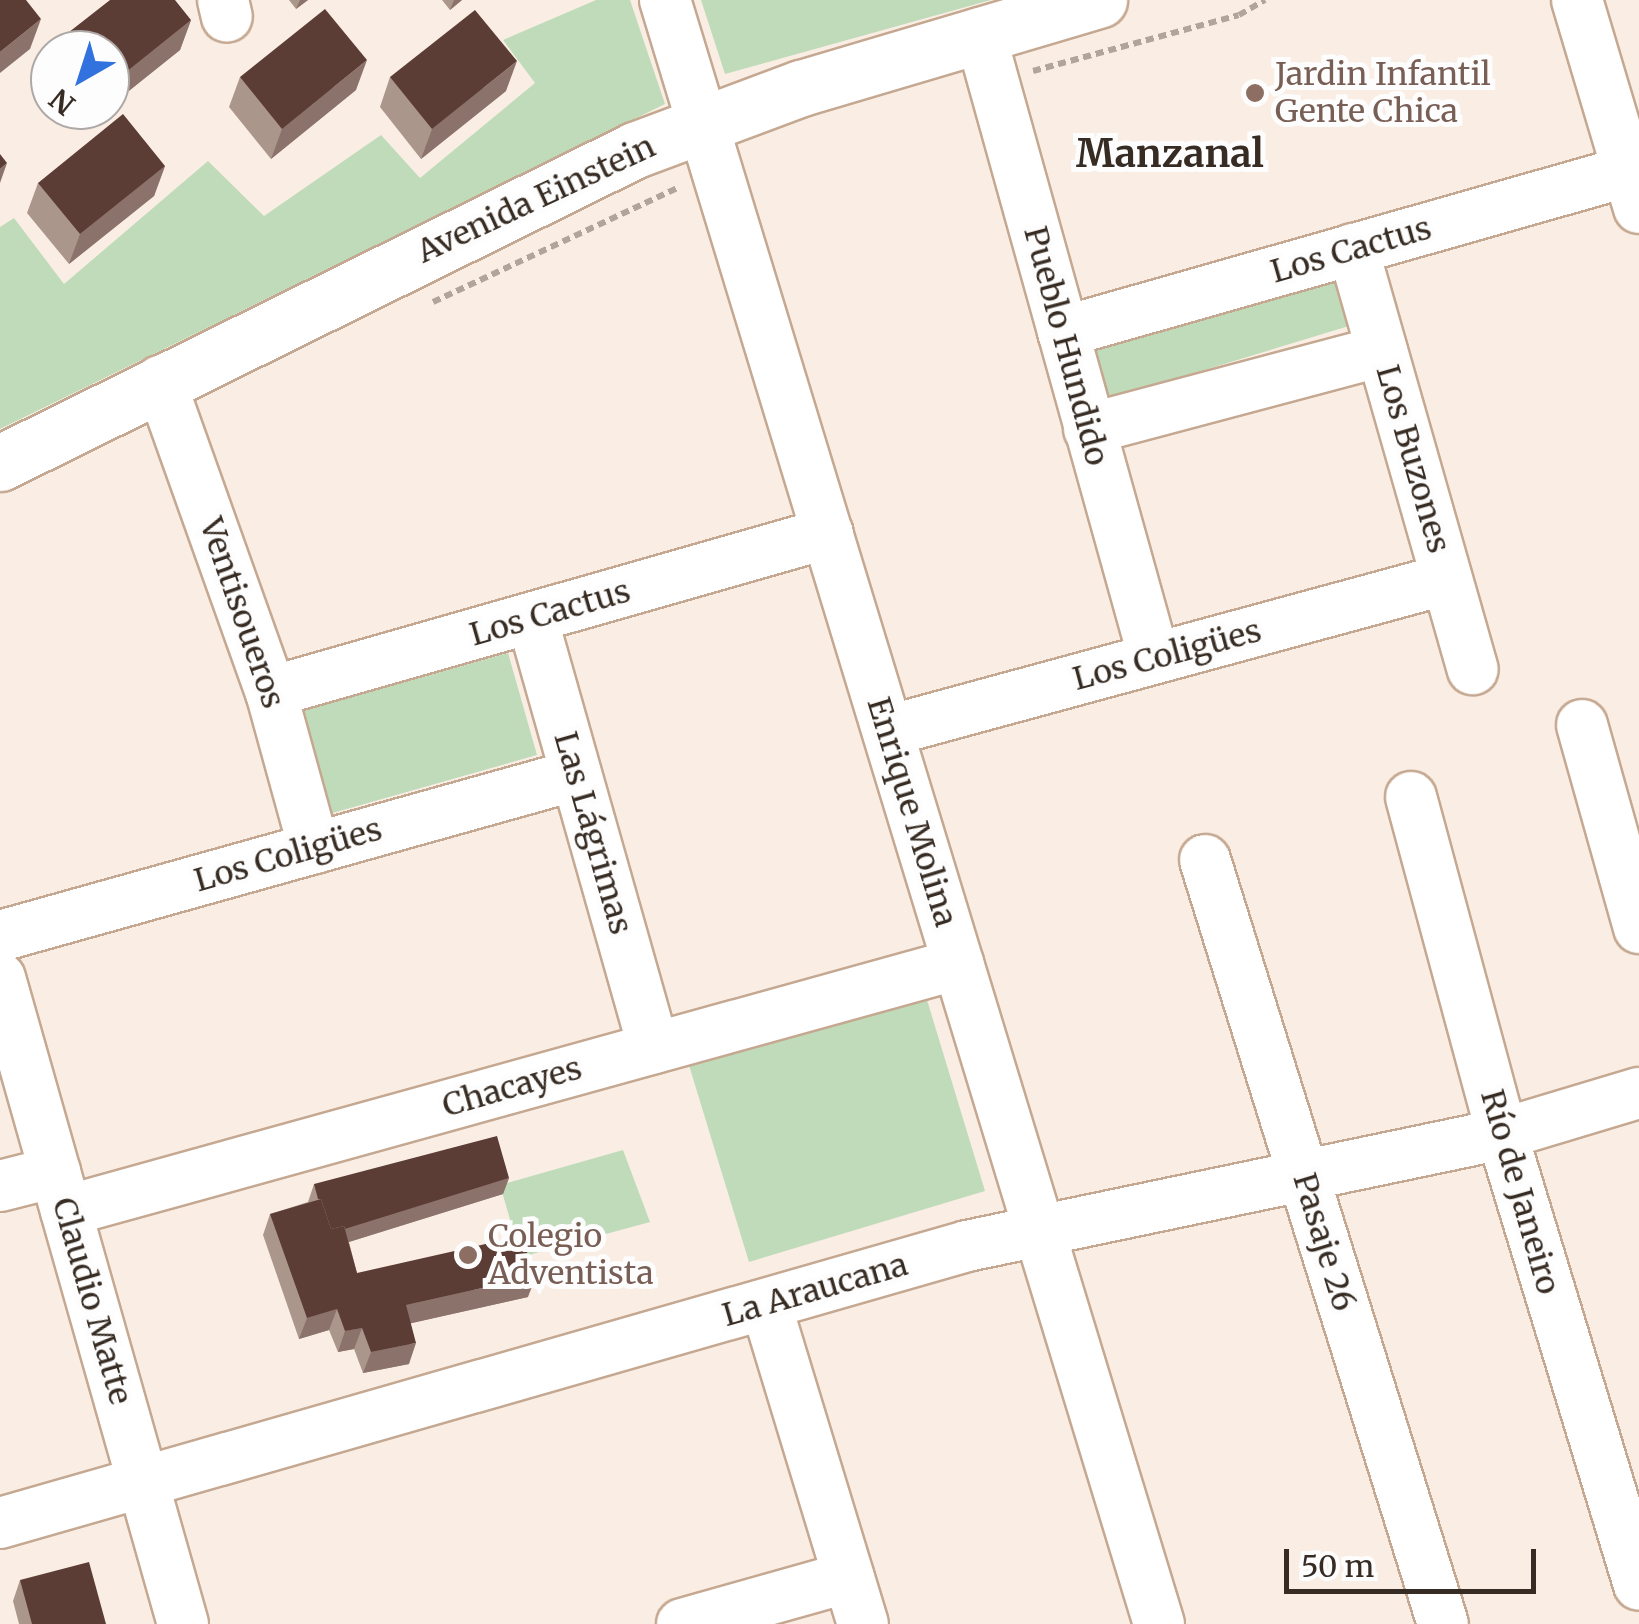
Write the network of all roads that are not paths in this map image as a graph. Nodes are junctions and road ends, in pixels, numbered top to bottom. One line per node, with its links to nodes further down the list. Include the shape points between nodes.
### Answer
1 (665, 0): 5 (street, Enrique Molina)
2 (1099, 0): 4 (main road, Avenida Einstein)
3 (1577, 0): 6 (street)
4 (986, 56): 5 (main road, Avenida Einstein); 8 (street, Pueblo Hundido)
5 (710, 146): 10 (main road, Avenida Einstein); 13 (street, Enrique Molina)
6 (1635, 182): 7 (street, Los Cactus)
7 (1354, 249): 8 (street, Los Cactus); 9 (street, Los Buzones)
8 (1062, 332): 11 (street, Pueblo Hundido)
9 (1382, 351): 11 (street); 14 (street, Los Buzones)
10 (160, 380): 12 (main road, Avenida Einstein); 18 (street, Ventisoueros)
11 (1089, 429): 16 (street, Pueblo Hundido)
12 (0, 463)
13 (828, 533): 15 (street, Los Cactus); 20 (street, Enrique Molina)
14 (1447, 578): 16 (street, Los Coligües); 17 (street, Los Buzones)
15 (532, 618): 18 (street, Los Cactus); 21 (street, Las Lágrimas)
16 (1154, 658): 20 (street, Los Coligües)
17 (1474, 669)
18 (271, 692): 23 (street, Ventisoueros)
19 (1582, 725): 25 (street)
20 (888, 731): 27 (street, Enrique Molina)
21 (576, 776): 23 (street, Los Coligües); 29 (street, Las Lágrimas)
22 (1411, 798): 31 (street, Río de Janeiro)
23 (314, 848): 26 (street, Los Coligües)
24 (1205, 860): 32 (street, Pasaje 26)
25 (1639, 928)
26 (0, 936)
27 (958, 964): 29 (street, Chacayes); 35 (street, Enrique Molina)
28 (0, 978): 34 (street, Claudio Matte)
29 (654, 1048): 34 (street, Chacayes)
30 (1639, 1093): 31 (street, La Araucana)
31 (1502, 1134): 32 (street, La Araucana); 40 (street, Río de Janeiro)
32 (1303, 1172): 35 (street, La Araucana); 45 (street, Pasaje 26)
33 (0, 1186): 34 (street, Chacayes)
34 (60, 1191): 37 (street, Claudio Matte)
35 (1039, 1228): 36 (street, La Araucana); 44 (street, Enrique Molina)
36 (766, 1305): 37 (street, La Araucana); 39 (street)
37 (142, 1481): 38 (street, La Araucana); 41 (street, Claudio Matte)
38 (0, 1524)
39 (849, 1577): 42 (street); 43 (street)
40 (1639, 1585)
41 (184, 1624)
42 (682, 1624)
43 (863, 1624)
44 (1158, 1624)
45 (1444, 1624)

